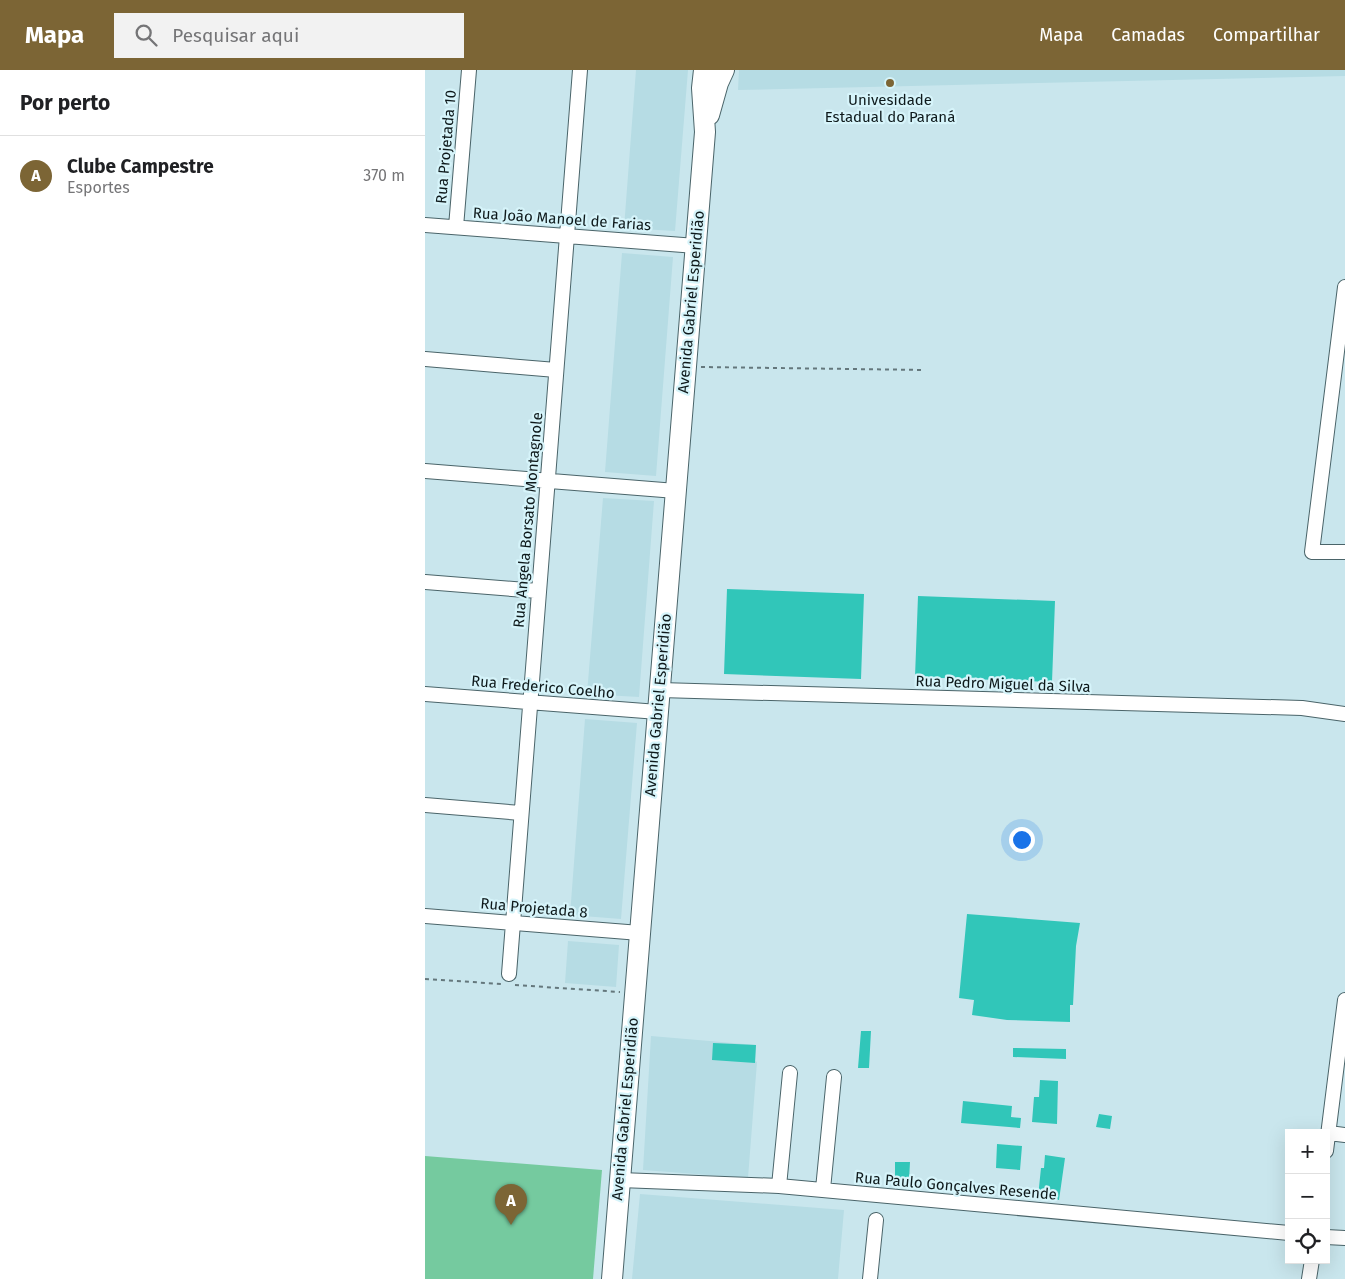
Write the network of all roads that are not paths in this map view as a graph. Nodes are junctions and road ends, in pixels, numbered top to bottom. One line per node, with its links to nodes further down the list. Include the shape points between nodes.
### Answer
1 (469, 70): 7 (street, Rua Projetada 10)
2 (580, 70): 8 (street, Rua Angela Borsato Montagnole)
3 (704, 70): 5 (main road, Avenida Gabriel Esperidião)
4 (723, 70): 5 (main road, Avenida Gabriel Esperidião)
5 (705, 132): 9 (main road, Avenida Gabriel Esperidião)
6 (425, 225): 7 (street, Rua João Manoel de Farias)
7 (456, 227): 8 (street, Rua João Manoel de Farias)
8 (567, 236): 9 (street, Rua João Manoel de Farias); 12 (street, Rua Angela Borsato Montagnole)
9 (696, 246): 16 (main road, Avenida Gabriel Esperidião)
10 (1345, 287): 13 (street)
11 (425, 360): 12 (street)
12 (556, 370): 15 (street, Rua Angela Borsato Montagnole)
13 (1339, 371): 17 (street, via 1312,552)
14 (425, 471): 15 (street)
15 (547, 481): 16 (street); 19 (street, Rua Angela Borsato Montagnole)
16 (676, 491): 20 (main road, Avenida Gabriel Esperidião)
17 (1345, 552)
18 (425, 582): 19 (street)
19 (538, 591): 22 (street, Rua Angela Borsato Montagnole)
20 (660, 690): 23 (main road, Avenida Gabriel Esperidião); 24 (street, Rua Pedro Miguel da Silva, via 1302,708)
21 (425, 694): 22 (street, Rua Frederico Coelho)
22 (530, 702): 23 (street, Rua Frederico Coelho); 26 (street, Rua Angela Borsato Montagnole)
23 (657, 712): 29 (main road, Avenida Gabriel Esperidião)
24 (1345, 714)
25 (425, 805): 26 (street)
26 (521, 813): 28 (street, Rua Angela Borsato Montagnole)
27 (425, 916): 28 (street, Rua Projetada 8)
28 (513, 923): 29 (street, Rua Projetada 8); 30 (street, Rua Angela Borsato Montagnole)
29 (640, 933): 38 (main road, Avenida Gabriel Esperidião)
30 (507, 981)
31 (1345, 1000): 32 (street)
32 (1343, 1029): 35 (street)
33 (790, 1073): 39 (street)
34 (834, 1077): 40 (street)
35 (1330, 1129)
36 (1330, 1134): 37 (street)
37 (1345, 1135)
38 (620, 1180): 39 (street, Rua Paulo Gonçalves Resende); 46 (main road, Avenida Gabriel Esperidião)
39 (779, 1186): 40 (street, Rua Paulo Gonçalves Resende)
40 (823, 1190): 42 (street, Rua Paulo Gonçalves Resende)
41 (875, 1220): 47 (street)
42 (1285, 1233)
43 (1330, 1237): 44 (street)
44 (1345, 1238)
45 (1311, 1264): 48 (street)
46 (612, 1279)
47 (870, 1279)
48 (1309, 1279)

